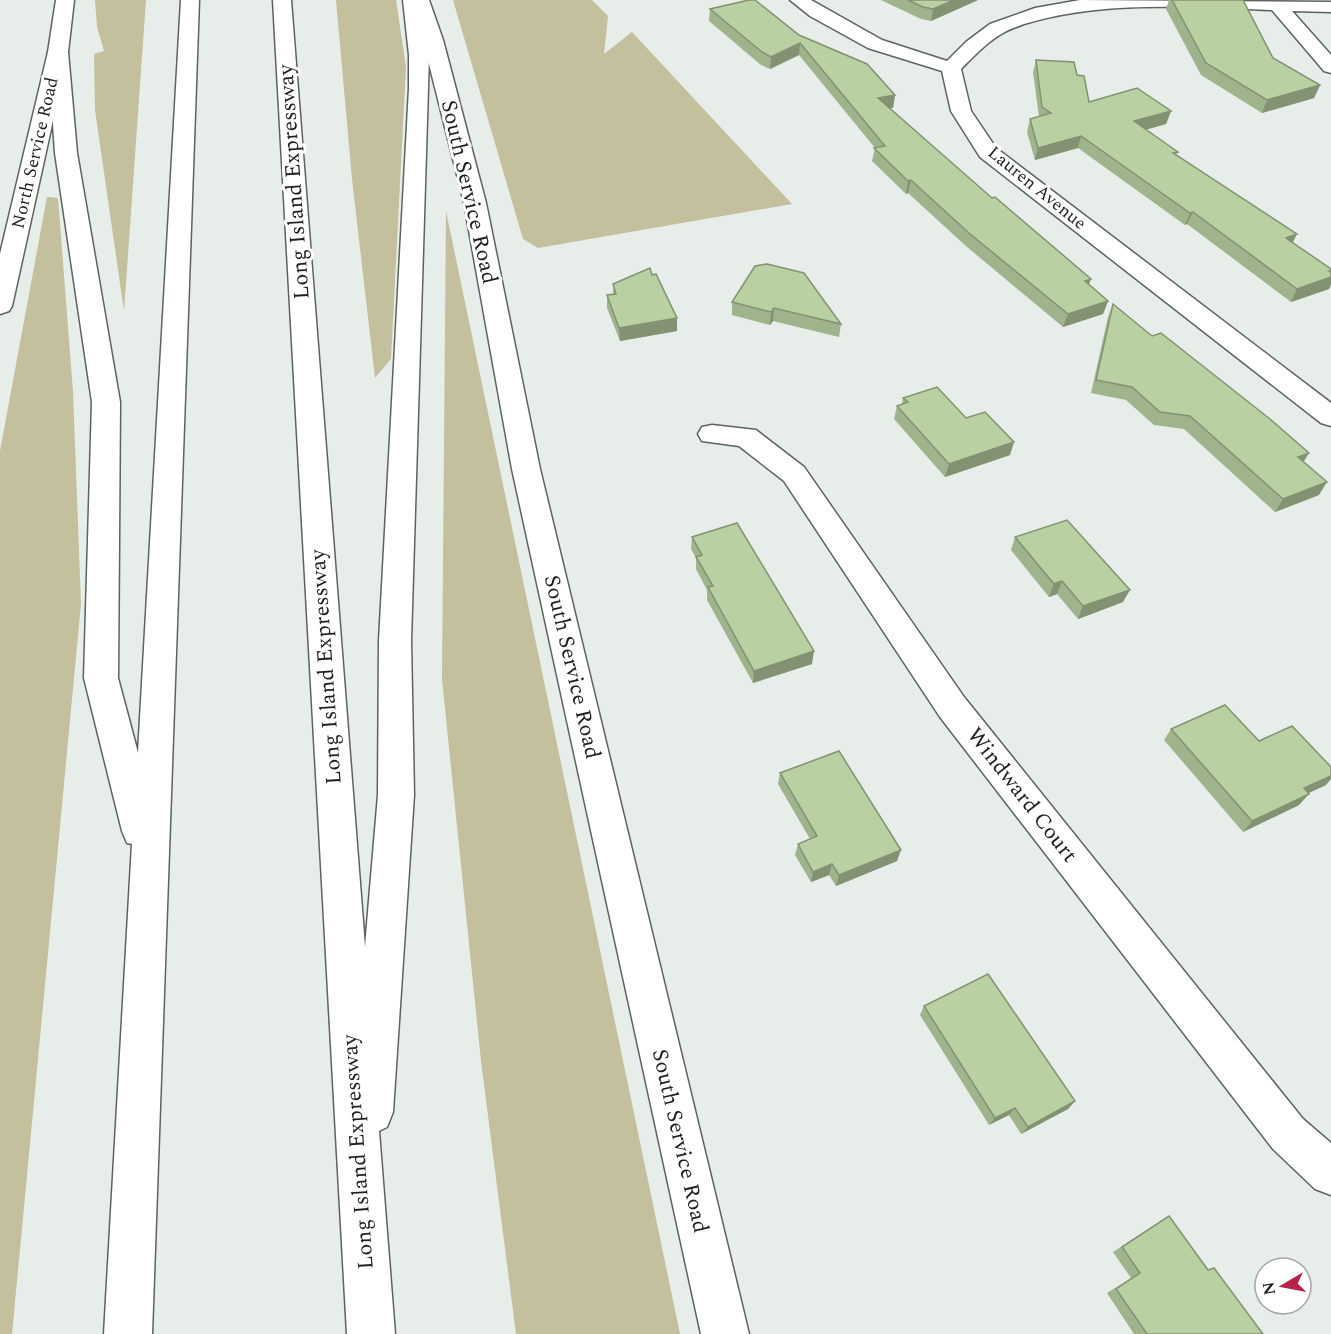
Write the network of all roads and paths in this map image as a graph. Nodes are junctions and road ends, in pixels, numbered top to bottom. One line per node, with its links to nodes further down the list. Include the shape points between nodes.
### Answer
1 (65, 0): 9 (main road, North Service Road)
2 (282, 0): 17 (main road, Long Island Expressway)
3 (412, 0): 17 (main road, via 419,88 395,629 396,795)
4 (420, 0): 20 (main road, South Service Road, via 475,203 526,469)
5 (799, 0): 11 (main road, via 875,44)
6 (189, 2): 15 (main road)
7 (1277, 5): 8 (main road); 10 (main road); 11 (main road, via 1101,2 1041,12 998,28)
8 (1331, 7)
9 (58, 52): 12 (main road, North Service Road); 15 (main road, via 66,153 106,402 101,678)
10 (1331, 67)
11 (951, 68): 13 (main road, Lauren Avenue, via 961,111 988,152)
12 (0, 306)
13 (1331, 417)
14 (712, 434): 16 (main road, Windward Court, via 746,437 794,474 952,707 1288,1134)
15 (149, 864): 18 (main road)
16 (1331, 1173)
17 (363, 1227): 19 (main road, Long Island Expressway)
18 (128, 1334)
19 (371, 1334)
20 (725, 1334)

